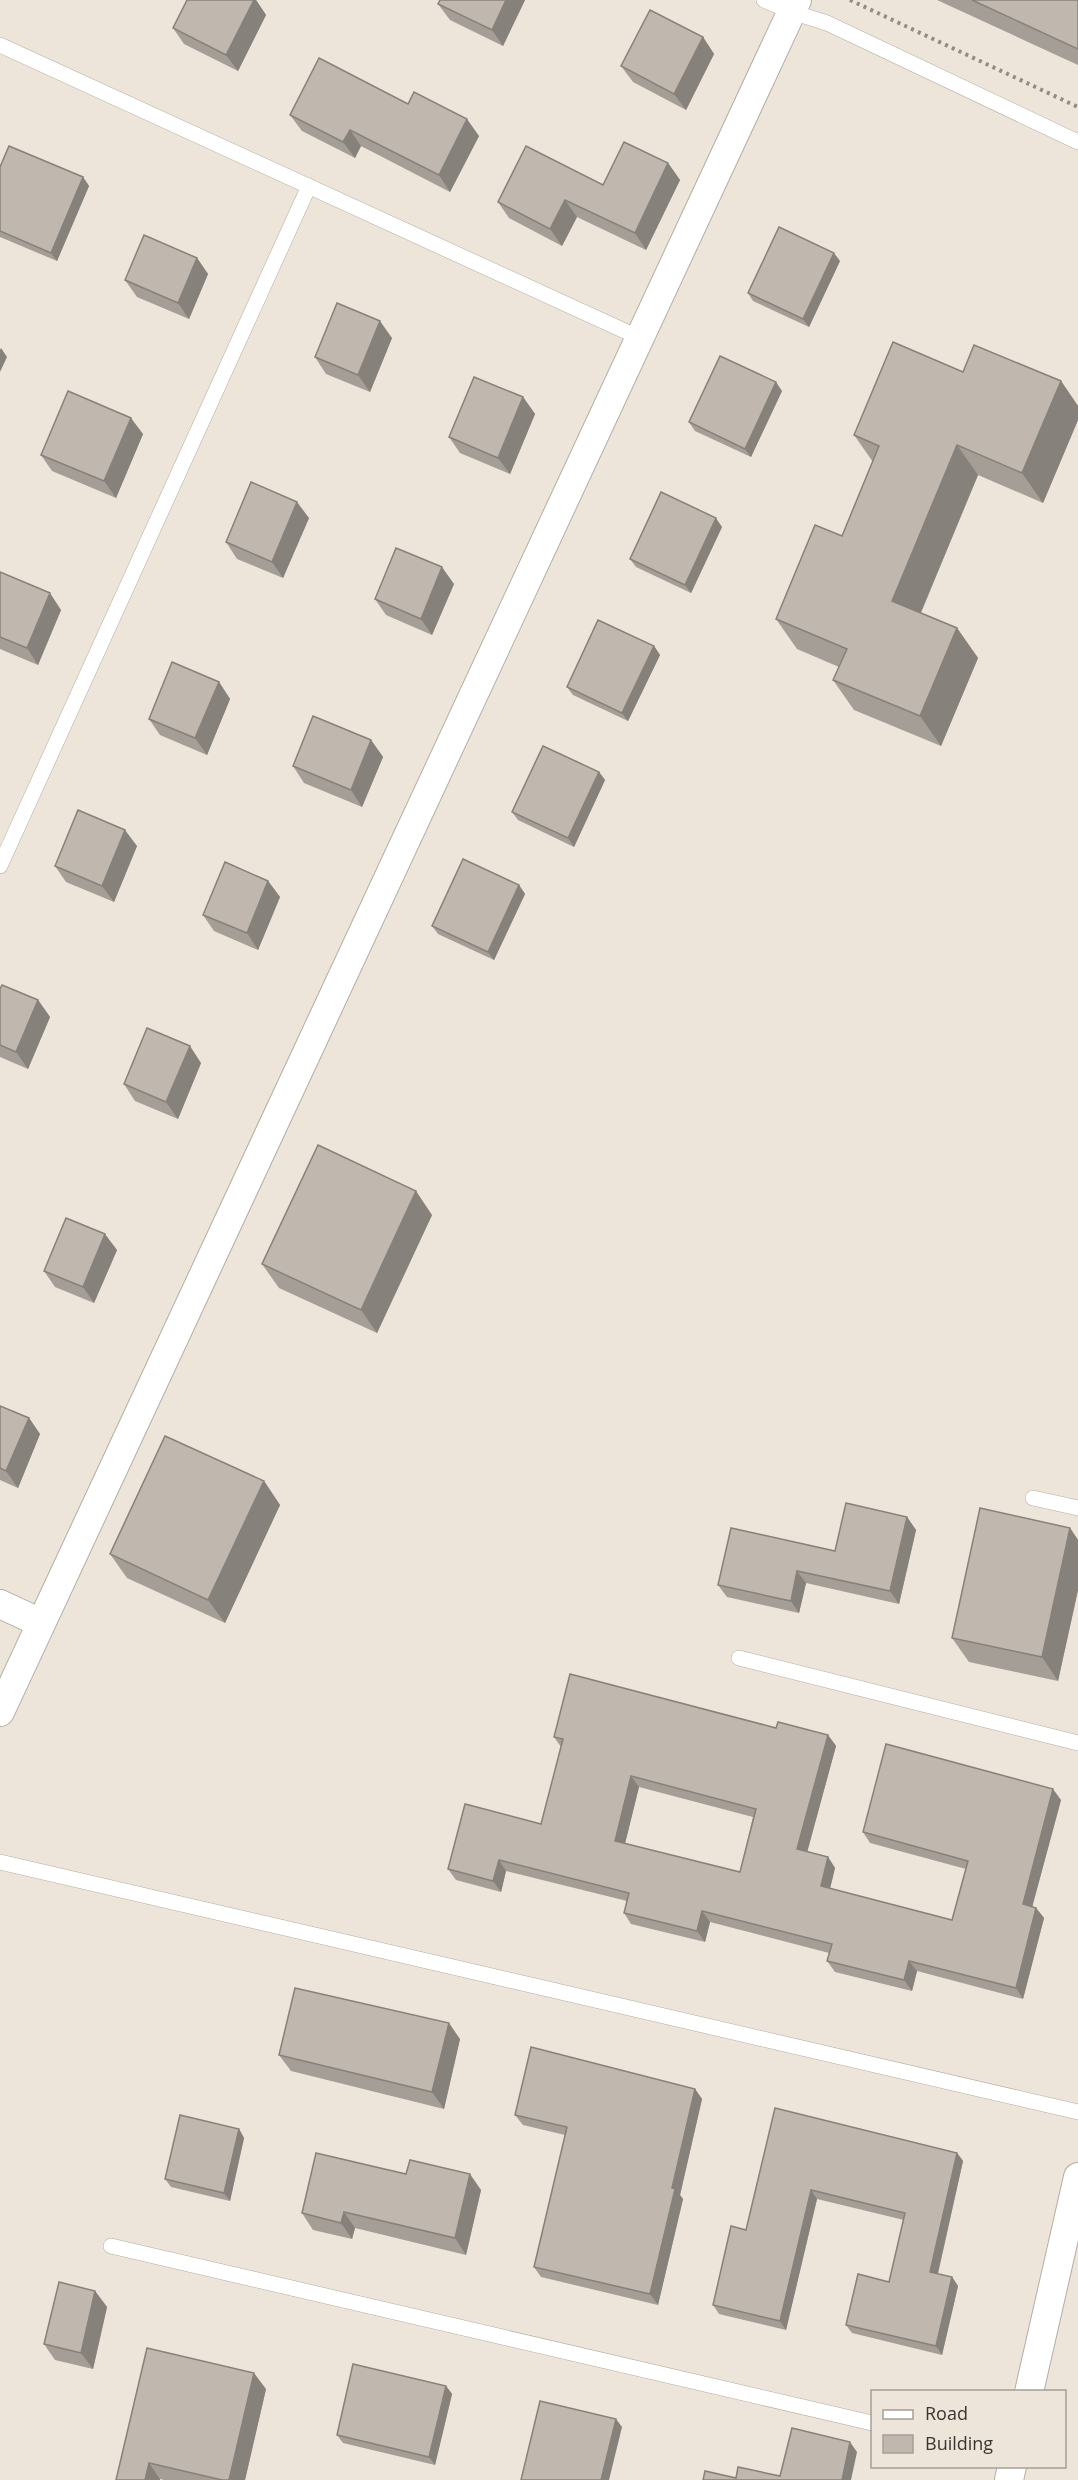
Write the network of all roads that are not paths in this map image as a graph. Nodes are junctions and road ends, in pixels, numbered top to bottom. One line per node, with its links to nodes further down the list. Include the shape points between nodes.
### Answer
1 (764, 0): 2 (lane)
2 (795, 6): 4 (lane); 6 (street)
3 (1, 47): 5 (lane)
4 (1078, 142)
5 (309, 186): 6 (lane); 7 (lane)
6 (640, 338): 11 (street)
7 (0, 866)
8 (1033, 1498): 9 (lane)
9 (1078, 1508)
10 (0, 1604): 11 (street)
11 (41, 1623): 13 (street)
12 (739, 1658): 14 (lane)
13 (0, 1712)
14 (1078, 1743)
15 (0, 1862): 16 (lane)
16 (1078, 2112)
17 (1078, 2177): 19 (street)
18 (111, 2246): 20 (lane)
19 (1029, 2390)
20 (871, 2423)

